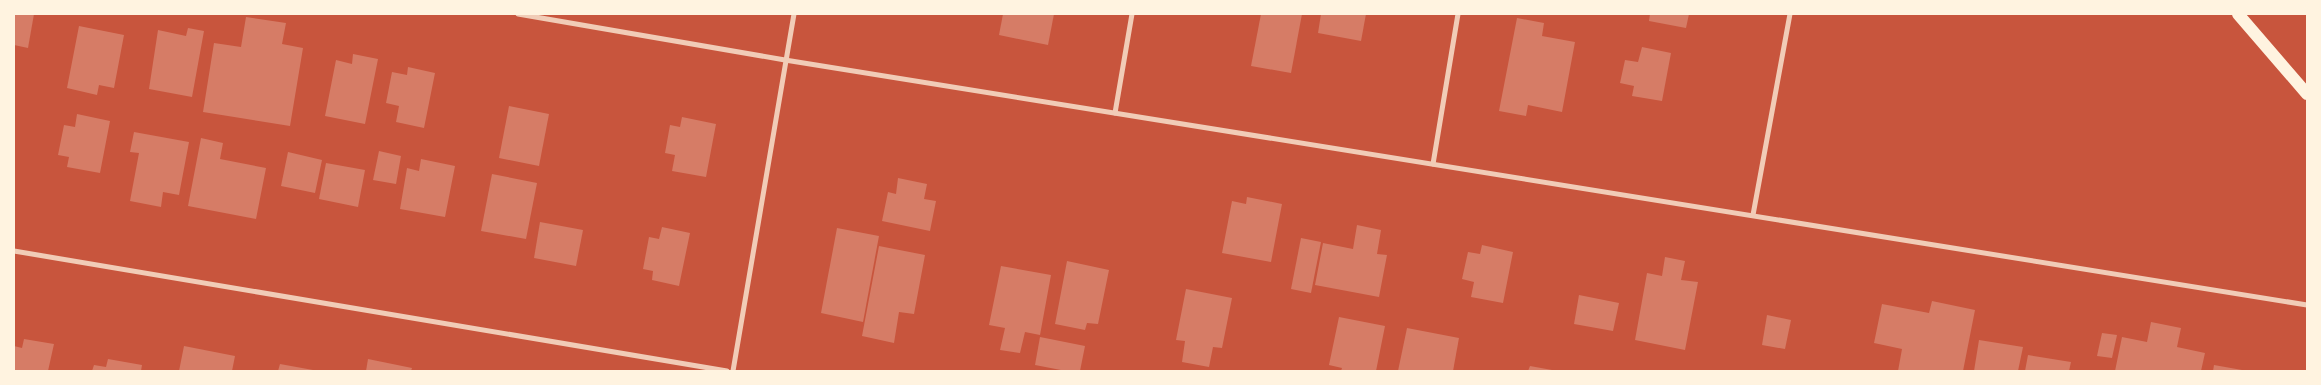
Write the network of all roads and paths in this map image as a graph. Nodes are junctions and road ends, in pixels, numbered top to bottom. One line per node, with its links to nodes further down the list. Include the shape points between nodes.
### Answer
1 (518, 14): 7 (street)
2 (794, 14): 7 (street)
3 (1132, 14): 9 (street)
4 (1458, 14): 10 (street)
5 (1790, 14): 11 (street)
6 (2238, 14): 8 (main road)
7 (785, 60): 9 (street); 15 (street)
8 (2307, 94)
9 (1116, 113): 10 (street)
10 (1432, 164): 11 (street)
11 (1753, 215): 13 (street)
12 (14, 251): 14 (street)
13 (2307, 305)
14 (728, 371)
15 (733, 371)

